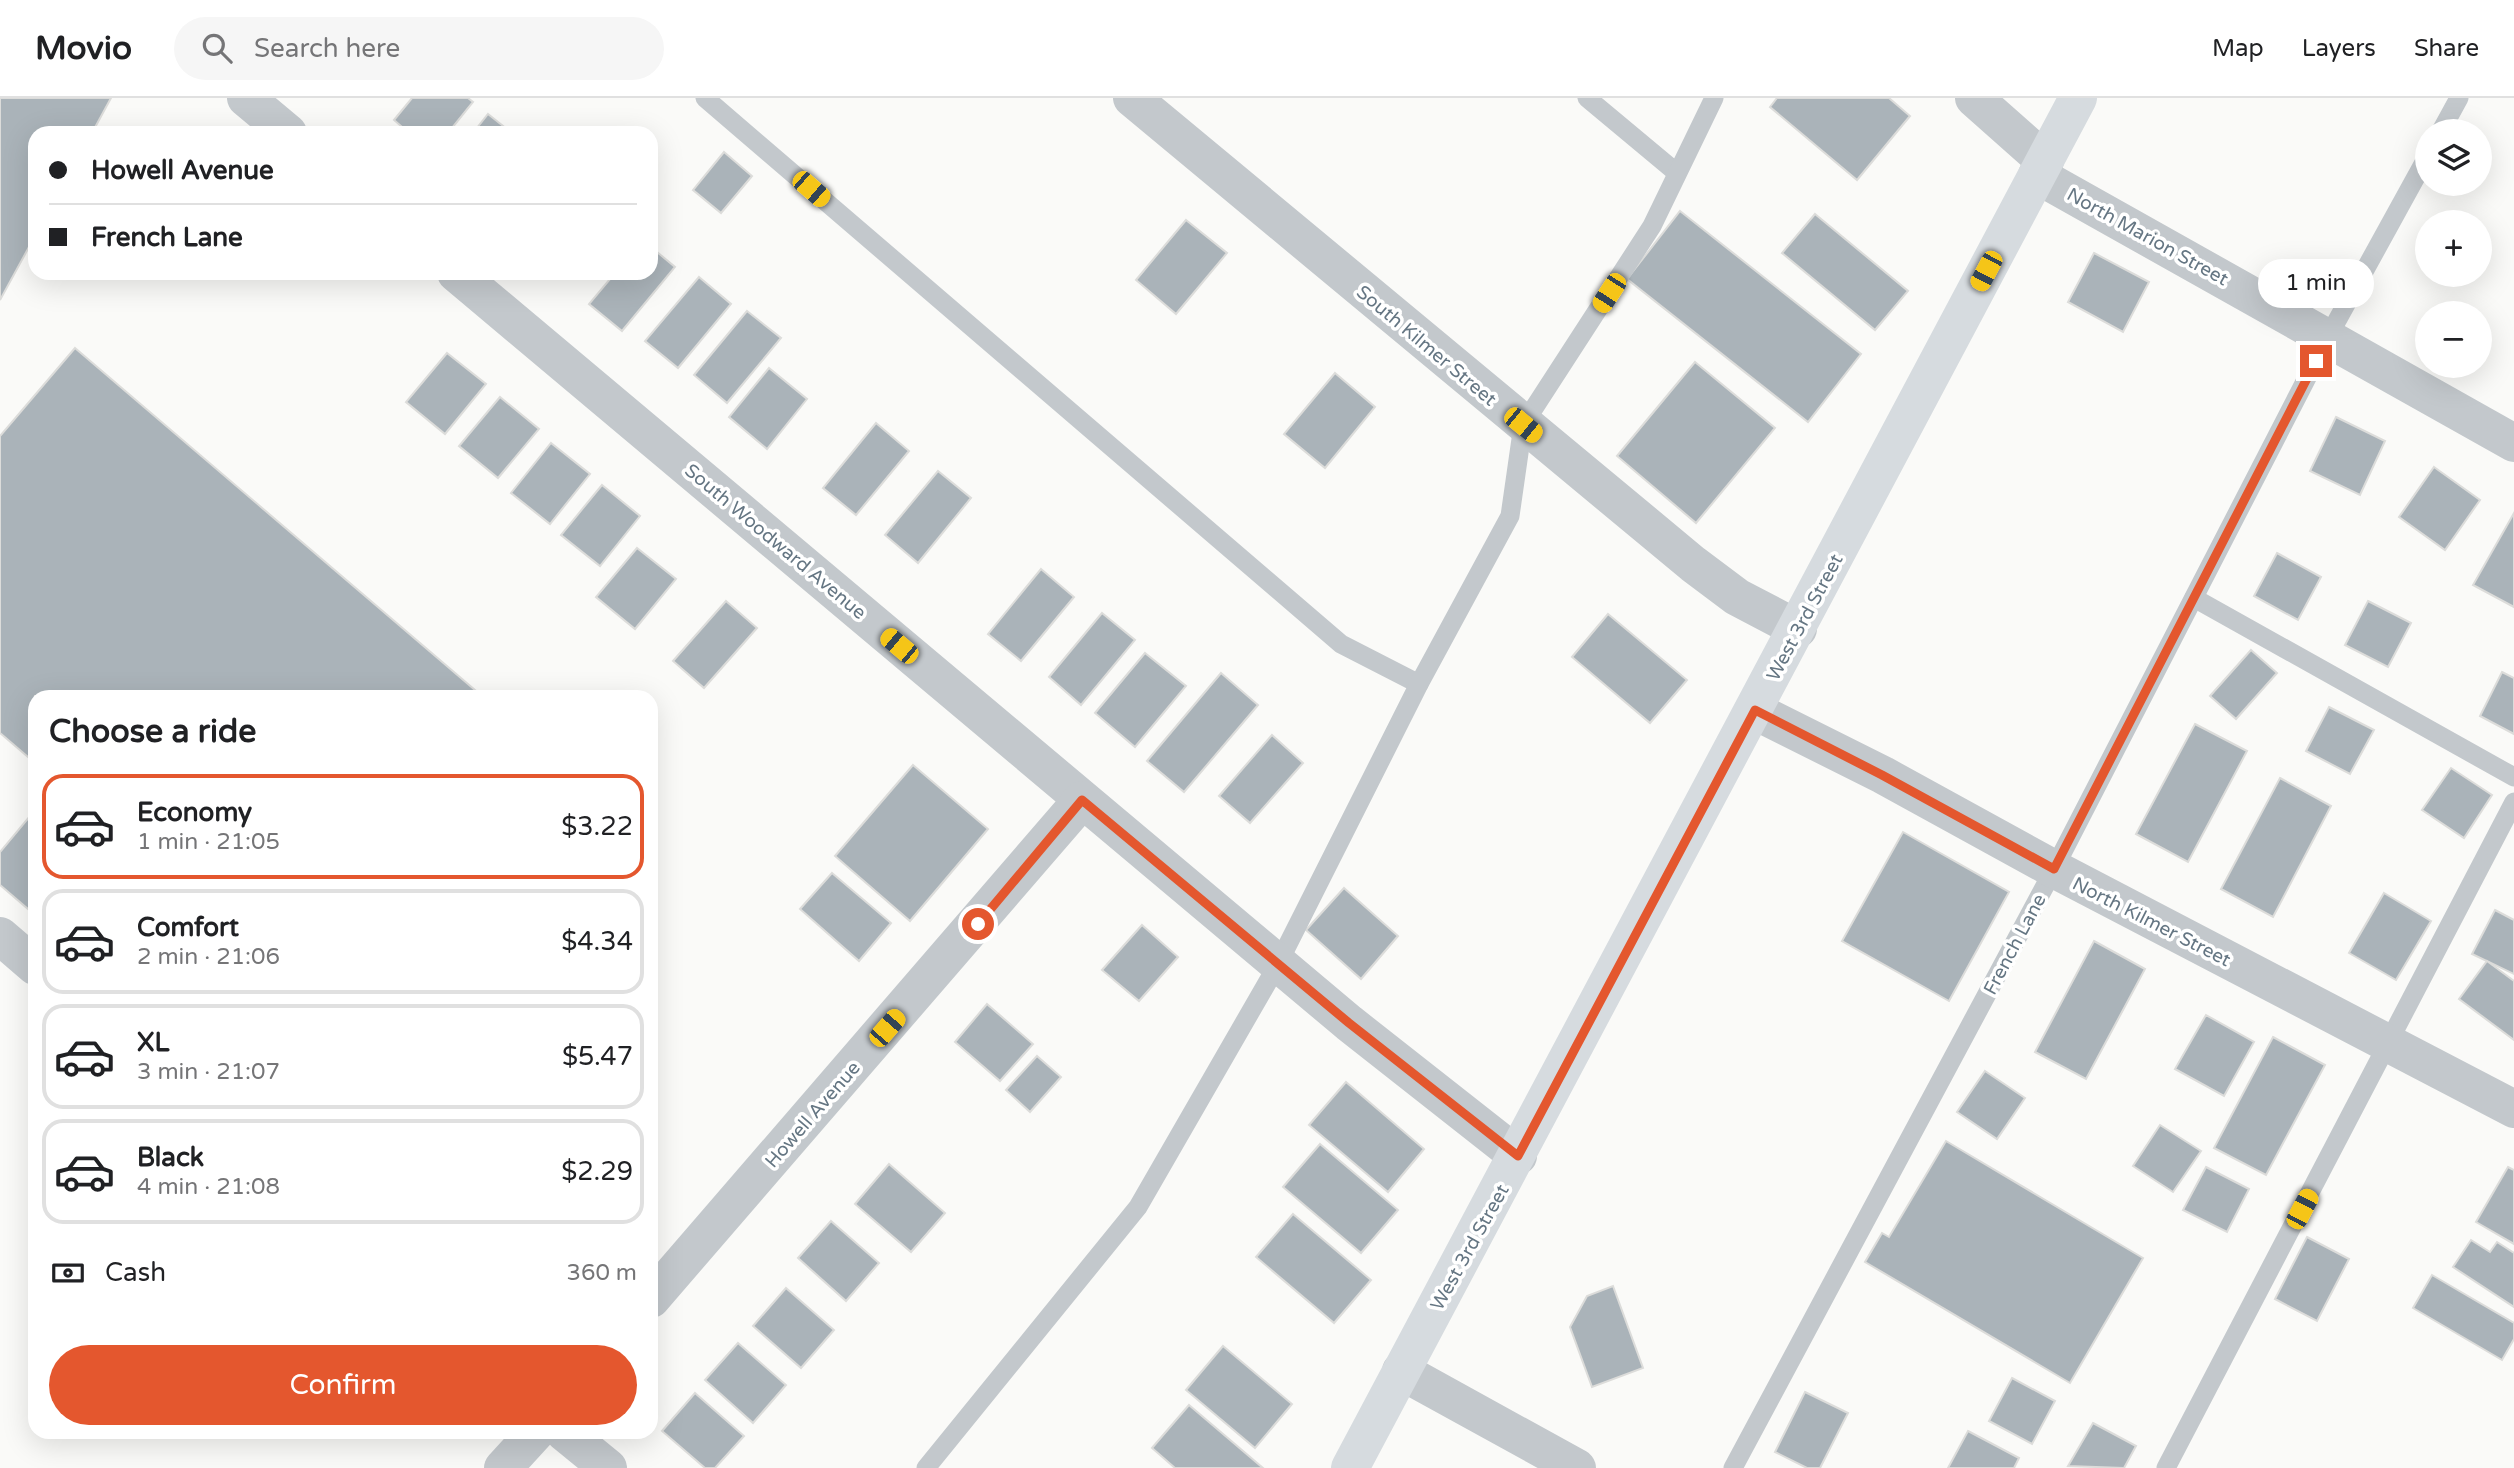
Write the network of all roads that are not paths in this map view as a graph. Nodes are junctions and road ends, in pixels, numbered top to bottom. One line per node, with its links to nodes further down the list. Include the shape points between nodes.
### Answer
1 (246, 98): 10 (street)
2 (705, 98): 20 (lane, via 1340,644)
3 (1132, 98): 16 (street, South Kilmer Street)
4 (1587, 98): 12 (lane)
5 (1714, 98): 12 (lane)
6 (1974, 98): 11 (street, North Marion Street)
7 (2078, 98): 11 (main road, West 3rd Street)
8 (2459, 98): 9 (lane)
9 (2448, 119)
10 (280, 126)
11 (2041, 168): 15 (street, North Marion Street); 19 (main road, West 3rd Street)
12 (1678, 173): 16 (lane, via 1652,226)
13 (2415, 179): 15 (lane, French Lane)
14 (464, 280): 23 (street, South Woodward Avenue)
15 (2328, 337): 17 (street, North Marion Street); 18 (lane, French Lane)
16 (1523, 425): 19 (street, South Kilmer Street, via 1737,597); 20 (lane, via 1510,516)
17 (2514, 443)
18 (2194, 598): 22 (lane); 25 (lane, French Lane)
19 (1798, 629): 21 (main road, West 3rd Street)
20 (1419, 684): 28 (lane)
21 (1755, 710): 25 (street, North Kilmer Street); 31 (main road, West 3rd Street)
22 (2514, 777)
23 (1082, 800): 28 (street, South Woodward Avenue); 32 (street, Howell Avenue)
24 (2514, 802): 29 (lane)
25 (2054, 869): 29 (street, North Kilmer Street); 41 (lane, French Lane)
26 (0, 936): 27 (street)
27 (28, 960)
28 (1278, 964): 31 (street, South Woodward Avenue); 38 (lane, via 1138,1207)
29 (2389, 1044): 30 (street, North Kilmer Street); 42 (lane)
30 (2514, 1109)
31 (1518, 1156): 33 (main road, West 3rd Street)
32 (658, 1291)
33 (1401, 1371): 39 (main road, West 3rd Street); 40 (street)
34 (530, 1439): 36 (street)
35 (573, 1439): 37 (street)
36 (503, 1468)
37 (608, 1468)
38 (926, 1468)
39 (1350, 1468)
40 (1577, 1468)
41 (1733, 1468)
42 (2166, 1468)

